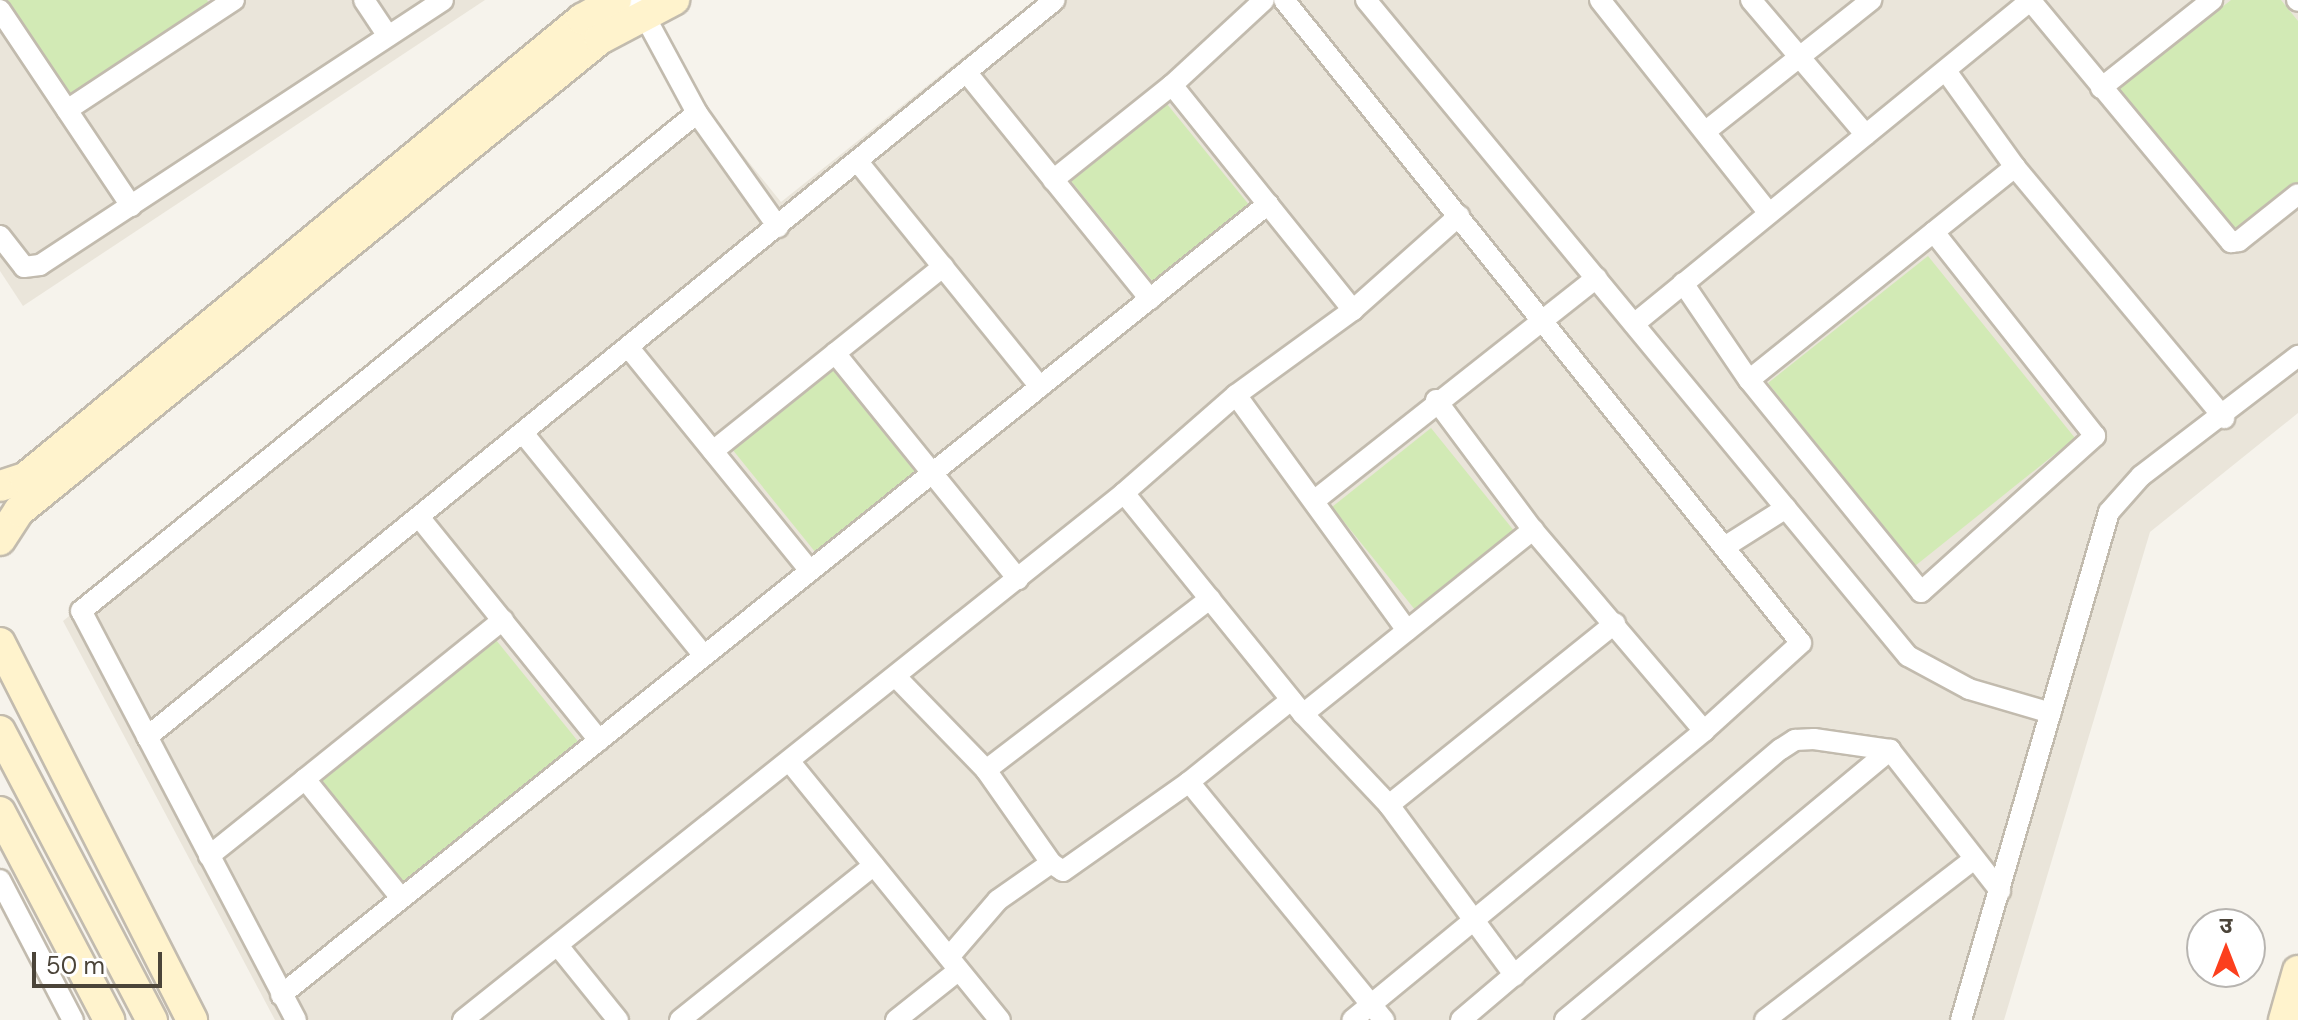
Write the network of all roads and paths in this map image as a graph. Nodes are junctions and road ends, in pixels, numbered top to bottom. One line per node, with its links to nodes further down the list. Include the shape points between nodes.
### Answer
1 (364, 0): 17 (street)
2 (443, 0): 17 (street)
3 (616, 0): 56 (street, via 582,19 25,478)
4 (674, 0): 15 (street)
5 (1055, 0): 20 (street)
6 (1264, 0): 21 (street)
7 (1284, 0): 34 (street)
8 (1366, 0): 39 (street)
9 (1600, 0): 25 (street)
10 (1751, 0): 18 (street)
11 (1871, 0): 18 (street)
12 (2030, 0): 19 (street); 22 (street)
13 (2212, 0): 22 (street)
14 (225, 2): 23 (street)
15 (639, 8): 24 (street); 62 (street, via 19,511)
16 (0, 10): 23 (street)
17 (388, 36): 32 (street)
18 (1798, 58): 25 (street); 26 (street)
19 (1946, 71): 26 (street); 28 (street)
20 (967, 73): 27 (street); 29 (street)
21 (1172, 85): 29 (street); 31 (street)
22 (2101, 88): 30 (street, via 2231,242)
23 (67, 110): 32 (street)
24 (697, 113): 35 (street); 77 (street, via 81,611)
25 (1706, 131): 33 (street)
26 (1866, 135): 33 (street)
27 (858, 162): 35 (street); 38 (street)
28 (2015, 167): 36 (street); 52 (street)
29 (1053, 180): 41 (street)
30 (2298, 194)
31 (1268, 204): 41 (street); 42 (street)
32 (131, 206): 37 (street, via 35,267 24,267)
33 (1769, 213): 40 (street)
34 (1459, 216): 42 (street); 43 (street)
35 (778, 227): 45 (street)
36 (1934, 232): 48 (street); 48 (street, via 2095,436 1921,592)
37 (0, 236)
38 (943, 267): 46 (street); 49 (street)
39 (1596, 278): 43 (street); 44 (street)
40 (1683, 283): 44 (street); 48 (street)
41 (1150, 299): 49 (street)
42 (1353, 310): 50 (street)
43 (1539, 318): 51 (street); 63 (street)
44 (1634, 324): 59 (street)
45 (629, 348): 53 (street); 54 (street)
46 (835, 353): 54 (street); 55 (street)
47 (2298, 356): 52 (street)
48 (1749, 380)
49 (1040, 387): 55 (street)
50 (1236, 395): 57 (street); 58 (street)
51 (1436, 400): 58 (street); 61 (street)
52 (2224, 418): 74 (street, via 2141,476 2109,512)
53 (523, 433): 60 (street); 71 (street)
54 (713, 451): 64 (street)
55 (932, 473): 64 (street); 65 (street)
56 (0, 486)
57 (1124, 493): 65 (street); 66 (street)
58 (1314, 501): 69 (street)
59 (1786, 508): 63 (street); 74 (street, via 1908,656 1969,689)
60 (419, 517): 67 (street); 77 (street)
61 (1533, 530): 68 (street); 69 (street)
62 (0, 540)
63 (1726, 546): 76 (street, via 1801,643)
64 (810, 571): 71 (street)
65 (1018, 579): 72 (street)
66 (1210, 599): 73 (street); 81 (street)
67 (503, 620): 78 (street); 82 (street)
68 (1615, 623): 76 (street); 84 (street)
69 (1407, 630): 73 (street)
70 (0, 643): 103 (street)
71 (704, 656): 78 (street)
72 (896, 677): 80 (street); 81 (street)
73 (1297, 707): 83 (street); 84 (street)
74 (2051, 713): 91 (street)
75 (0, 731): 102 (street)
76 (1704, 731): 93 (street)
77 (147, 737): 86 (street)
78 (599, 740): 92 (street)
79 (1890, 750): 87 (street); 97 (street, via 1795,740); 112 (street)
80 (790, 762): 89 (street); 94 (street)
81 (986, 770): 88 (street)
82 (305, 779): 86 (street); 92 (street)
83 (1189, 782): 88 (street, via 1078,864 1063,871); 99 (street)
84 (1389, 805): 93 (street)
85 (0, 812): 101 (street)
86 (209, 856): 98 (street)
87 (1974, 859): 91 (street); 113 (street)
88 (1051, 863): 95 (street, via 998,900)
89 (874, 865): 95 (street); 107 (street)
90 (0, 880): 100 (street)
91 (2000, 891): 114 (street)
92 (401, 898): 98 (street)
93 (1472, 923): 97 (street); 99 (street)
94 (559, 947): 105 (street); 106 (street)
95 (954, 964): 108 (street); 109 (street)
96 (2298, 971): 115 (street)
97 (1515, 976): 111 (street)
98 (281, 995): 104 (street)
99 (1378, 1012): 110 (street)
100 (73, 1020)
101 (109, 1020)
102 (152, 1020)
103 (192, 1020)
104 (296, 1020)
105 (463, 1020)
106 (618, 1020)
107 (680, 1020)
108 (896, 1020)
109 (1000, 1020)
110 (1352, 1020)
111 (1461, 1020)
112 (1565, 1020)
113 (1765, 1020)
114 (1961, 1020)
115 (2284, 1020)

